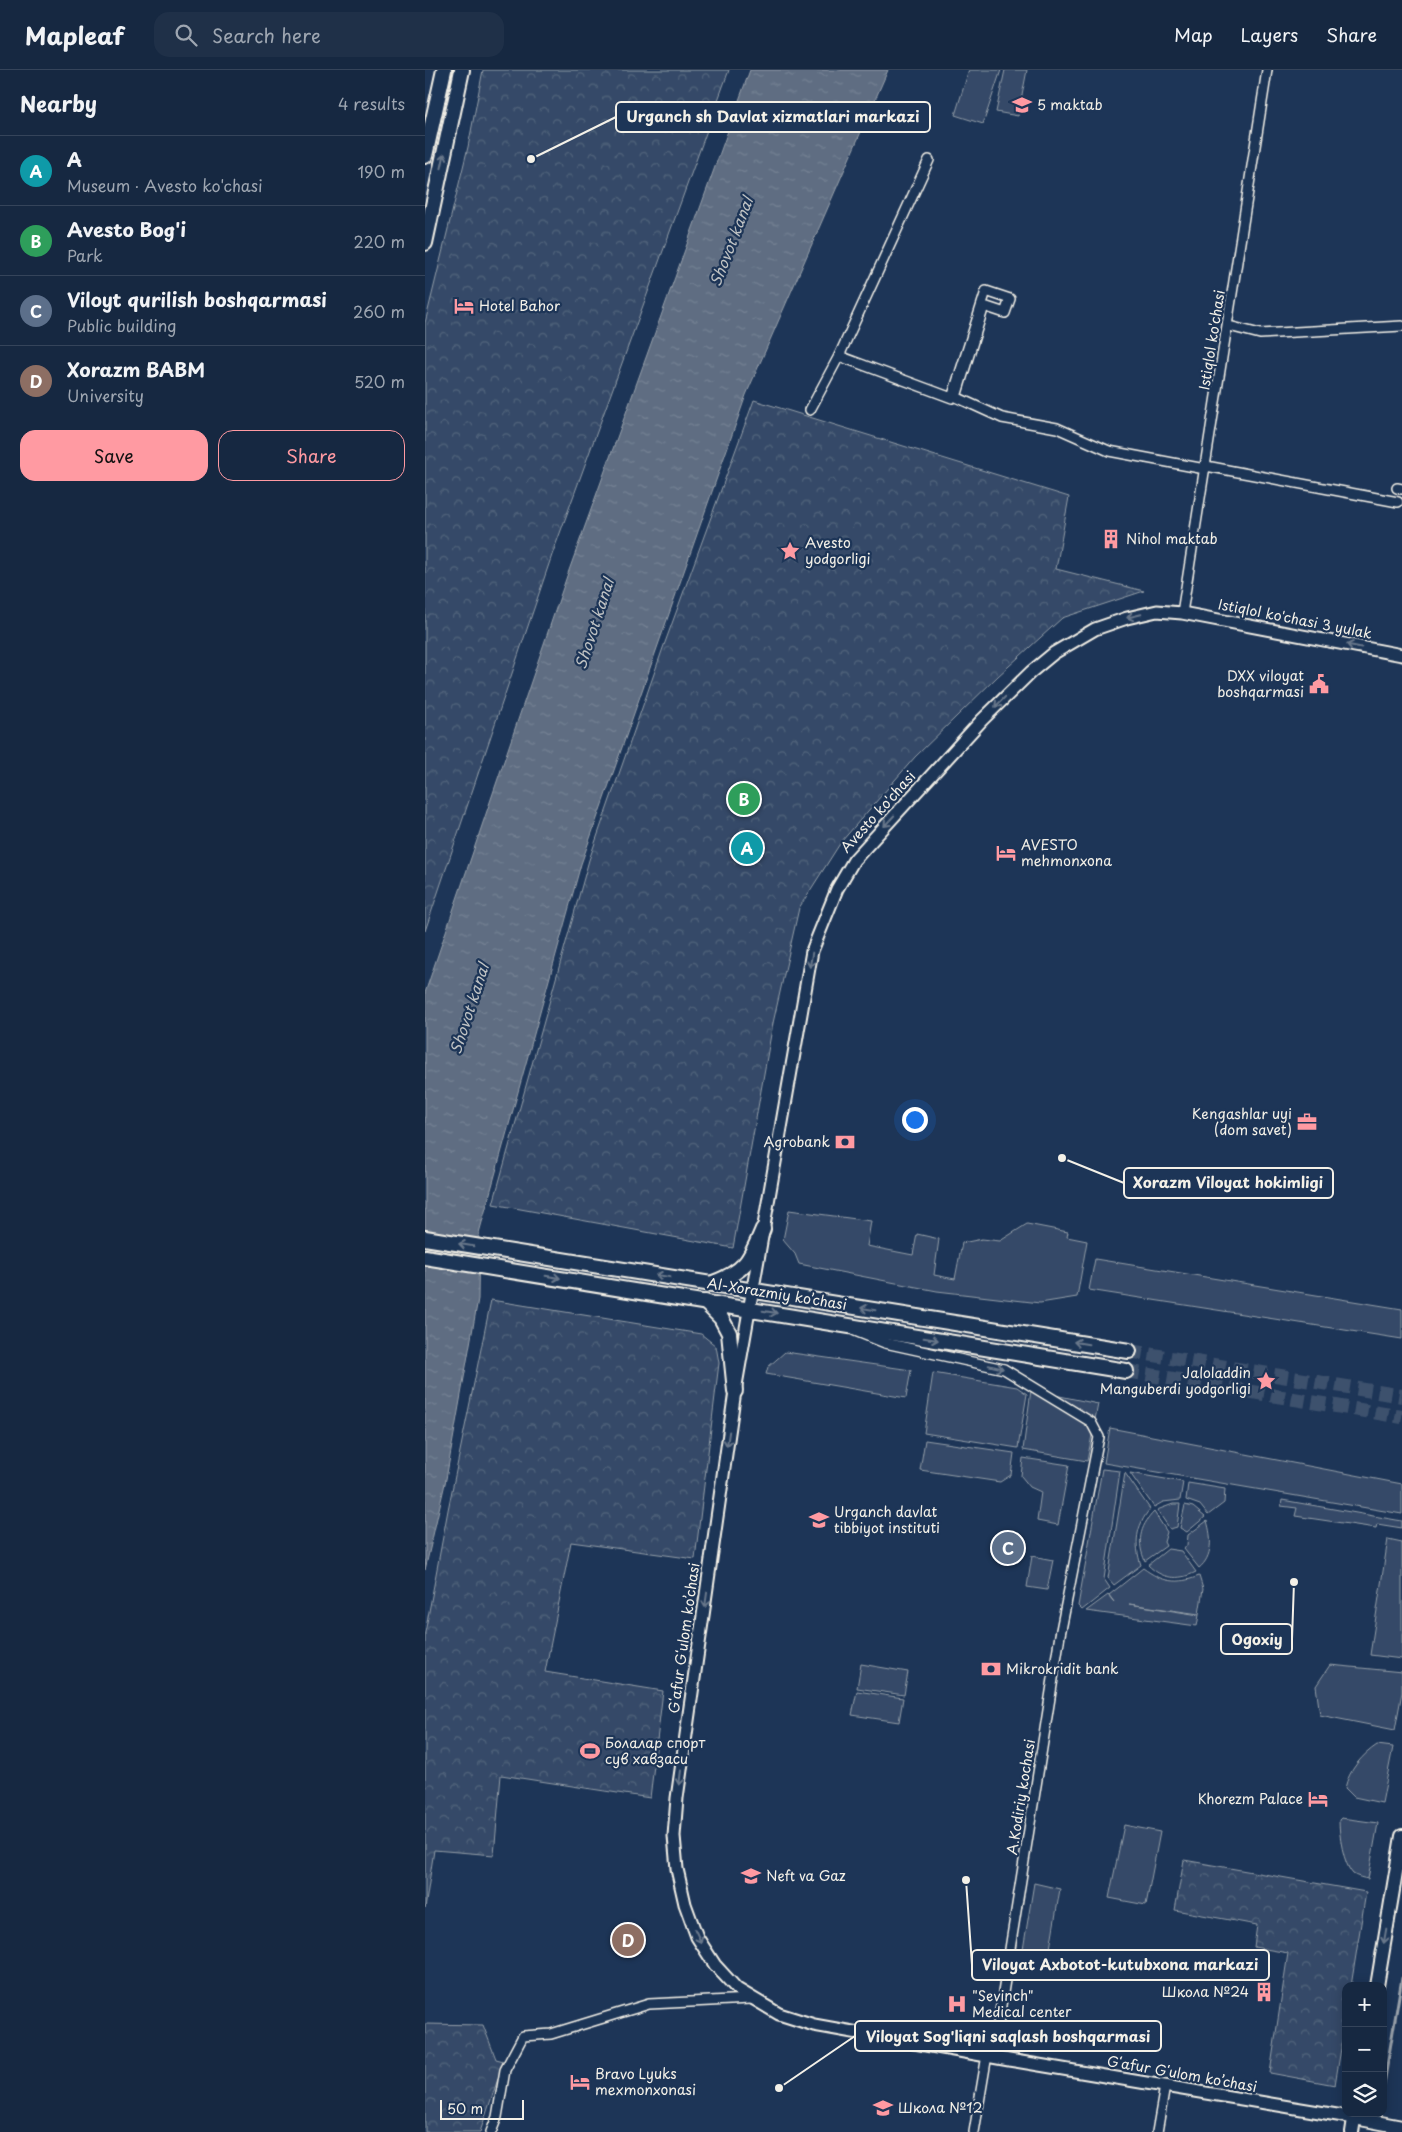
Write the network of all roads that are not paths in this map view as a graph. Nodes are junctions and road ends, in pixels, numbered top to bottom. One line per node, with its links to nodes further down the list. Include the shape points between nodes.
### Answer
1 (444, 70): 4 (main road)
2 (463, 70): 6 (main road, one-way to 2)
3 (1267, 70): 7 (street, Istiqlol ko'chasi)
4 (425, 156)
5 (929, 160): 9 (street)
6 (425, 243)
7 (1229, 326): 8 (street, via 1260,334); 11 (street, Istiqlol ko'chasi)
8 (1402, 326)
9 (839, 356): 10 (street); 11 (street, via 952,398 985,291 1010,299 1005,313 984,306 956,397 1002,418 1057,428 1109,451)
10 (810, 410)
11 (1206, 467): 12 (street); 13 (street, Istiqlol ko'chasi)
12 (1398, 502)
13 (1182, 613): 14 (street, Istiqlol ko'chasi 3 yulak, one-way to 13); 15 (street, Avesto ko'chasi, one-way to 15, via 1157,610 1127,618 1078,637 1054,653 982,720 853,860 837,889 813,951)
14 (1402, 654)
15 (763, 1229): 18 (main road, via 753,1253 742,1268); 19 (street, Avesto ko'chasi)
16 (425, 1238): 18 (main road, Al-Xorazmiy ko’chasi, one-way to 16)
17 (425, 1257): 20 (main road, Al-Xorazmiy ko’chasi, one-way to 20)
18 (711, 1283): 19 (main road, Al-Xorazmiy ko’chasi)
19 (752, 1290): 21 (street, Avesto ko'chasi); 23 (main road, Al-Xorazmiy ko’chasi, one-way to 19)
20 (705, 1302): 21 (main road, Al-Xorazmiy ko’chasi); 25 (main road, via 721,1318 729,1333)
21 (749, 1308): 22 (main road, Al-Xorazmiy ko’chasi, one-way to 22); 25 (street, Gʻafur Gʻulom ko’chasi)
22 (831, 1322): 24 (main road, Al-Xorazmiy ko’chasi, one-way to 24); 29 (street, A.Kodiriy kochasi, one-way to 29, via 885,1343 1004,1369 1091,1422 1099,1437 1063,1617 995,2043)
23 (1129, 1351)
24 (1125, 1371)
25 (735, 1390): 28 (street, Gʻafur Gʻulom ko’chasi, one-way to 28, via 685,1734 674,1836 677,1869 697,1937 715,1965)
26 (1402, 1836): 27 (main road, one-way to 27)
27 (1378, 1982)
28 (751, 1999): 29 (street, Gʻafur Gʻulom ko’chasi, via 779,2014 814,2025); 35 (street, via 649,2004 551,2034 523,2036 505,2070 497,2117)
29 (987, 2056): 30 (street, Gʻafur Gʻulom ko’chasi); 36 (street, A.Kodiriy kochasi)
30 (1165, 2086): 31 (street, Gʻafur Gʻulom ko’chasi); 37 (street)
31 (1342, 2114)
32 (1355, 2117): 38 (main road)
33 (1359, 2117): 34 (main road)
34 (1402, 2127)
35 (491, 2132)
36 (974, 2132)
37 (1157, 2132)
38 (1352, 2132)

